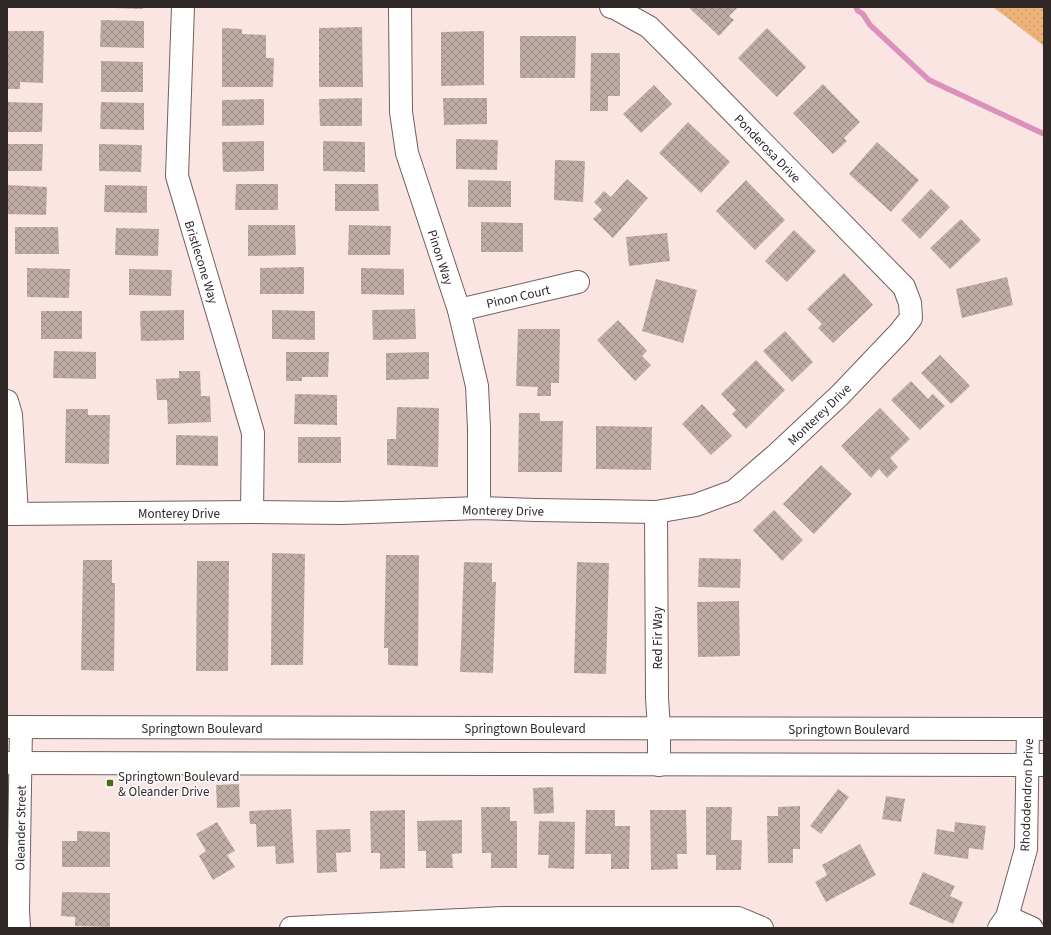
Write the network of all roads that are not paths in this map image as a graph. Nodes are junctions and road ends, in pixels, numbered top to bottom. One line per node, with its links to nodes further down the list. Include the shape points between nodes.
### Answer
1 (183, 7): 9 (street, Bristlecone Way, via 177,176 253,433)
2 (400, 7): 6 (street, Pinon Way, via 401,112 407,153)
3 (611, 7): 5 (street, Ponderosa Drive, via 649,27 904,287)
4 (578, 282): 6 (street, Pinon Court)
5 (910, 303): 10 (street, Monterey Drive, via 911,318 900,332 840,395 734,491 696,505)
6 (459, 310): 8 (street, Pinon Way, via 477,386)
7 (7, 401): 11 (street, via 12,415)
8 (479, 508): 9 (street, Monterey Drive, via 342,513); 10 (street, Monterey Drive)
9 (252, 512): 11 (street, Monterey Drive)
10 (656, 512): 13 (street, Red Fir Way)
11 (12, 514)
12 (14, 727): 13 (street, Springtown Boulevard); 15 (street, Oleander Street)
13 (659, 729): 14 (street, Springtown Boulevard); 16 (street, Red Fir Way)
14 (1036, 729): 17 (street, Rhododendron Drive)
15 (14, 763): 16 (street); 18 (street, Oleander Street)
16 (659, 765): 17 (street)
17 (1036, 766): 20 (street, Rhododendron Drive, via 1026,849)
18 (14, 916)
19 (503, 923): 21 (street); 22 (street, via 738,918)
20 (1003, 923): 23 (street)
21 (291, 928)
22 (762, 928)
23 (1032, 928)

